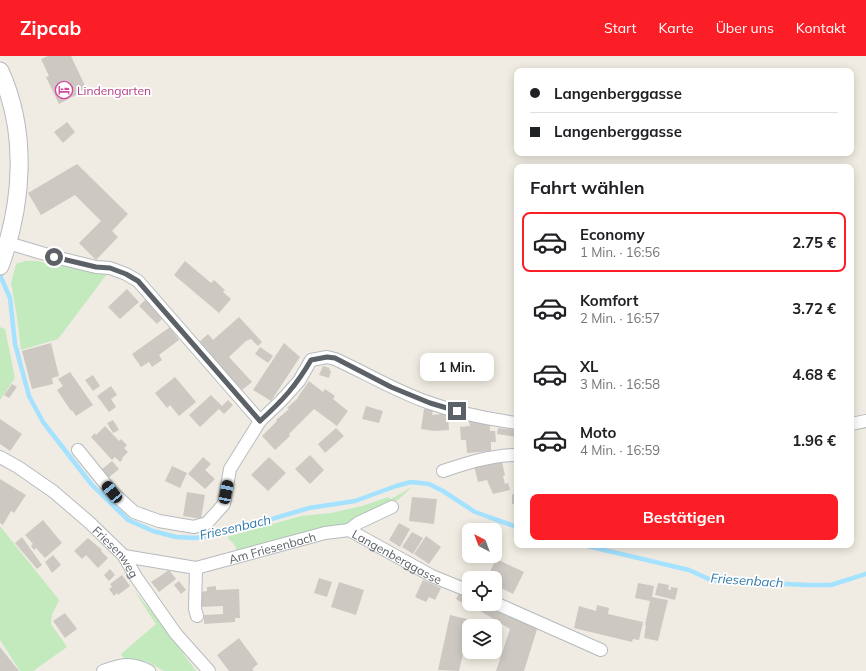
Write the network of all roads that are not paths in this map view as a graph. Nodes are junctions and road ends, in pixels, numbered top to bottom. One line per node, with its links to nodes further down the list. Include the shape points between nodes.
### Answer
1 (0, 71): 2 (main road, via 8,88 16,121 20,177)
2 (4, 253): 3 (street, via 54,257 110,268 138,281)
3 (260, 421): 5 (street, via 299,381 311,360 327,357 335,358 391,387 430,403 484,418); 7 (street, via 230,469 224,504 207,523 194,527 159,521 134,512 112,492)
4 (866, 421): 6 (street)
5 (514, 423)
6 (854, 423)
7 (78, 450)
8 (514, 455): 10 (street, via 482,460)
9 (0, 457): 13 (street, Friesenweg, via 54,492)
10 (443, 471)
11 (392, 507): 12 (street, Langenberggasse)
12 (349, 530): 14 (street, Am Friesenbach, via 325,533); 15 (street, Langenberggasse, via 432,576)
13 (124, 556): 14 (street, Am Friesenbach); 21 (street, Friesenweg, via 176,634)
14 (196, 568): 17 (street)
15 (462, 588)
16 (502, 606): 18 (street)
17 (197, 616)
18 (601, 650)
19 (103, 671): 20 (street, via 118,665 132,664)
20 (150, 671)
21 (209, 671)

